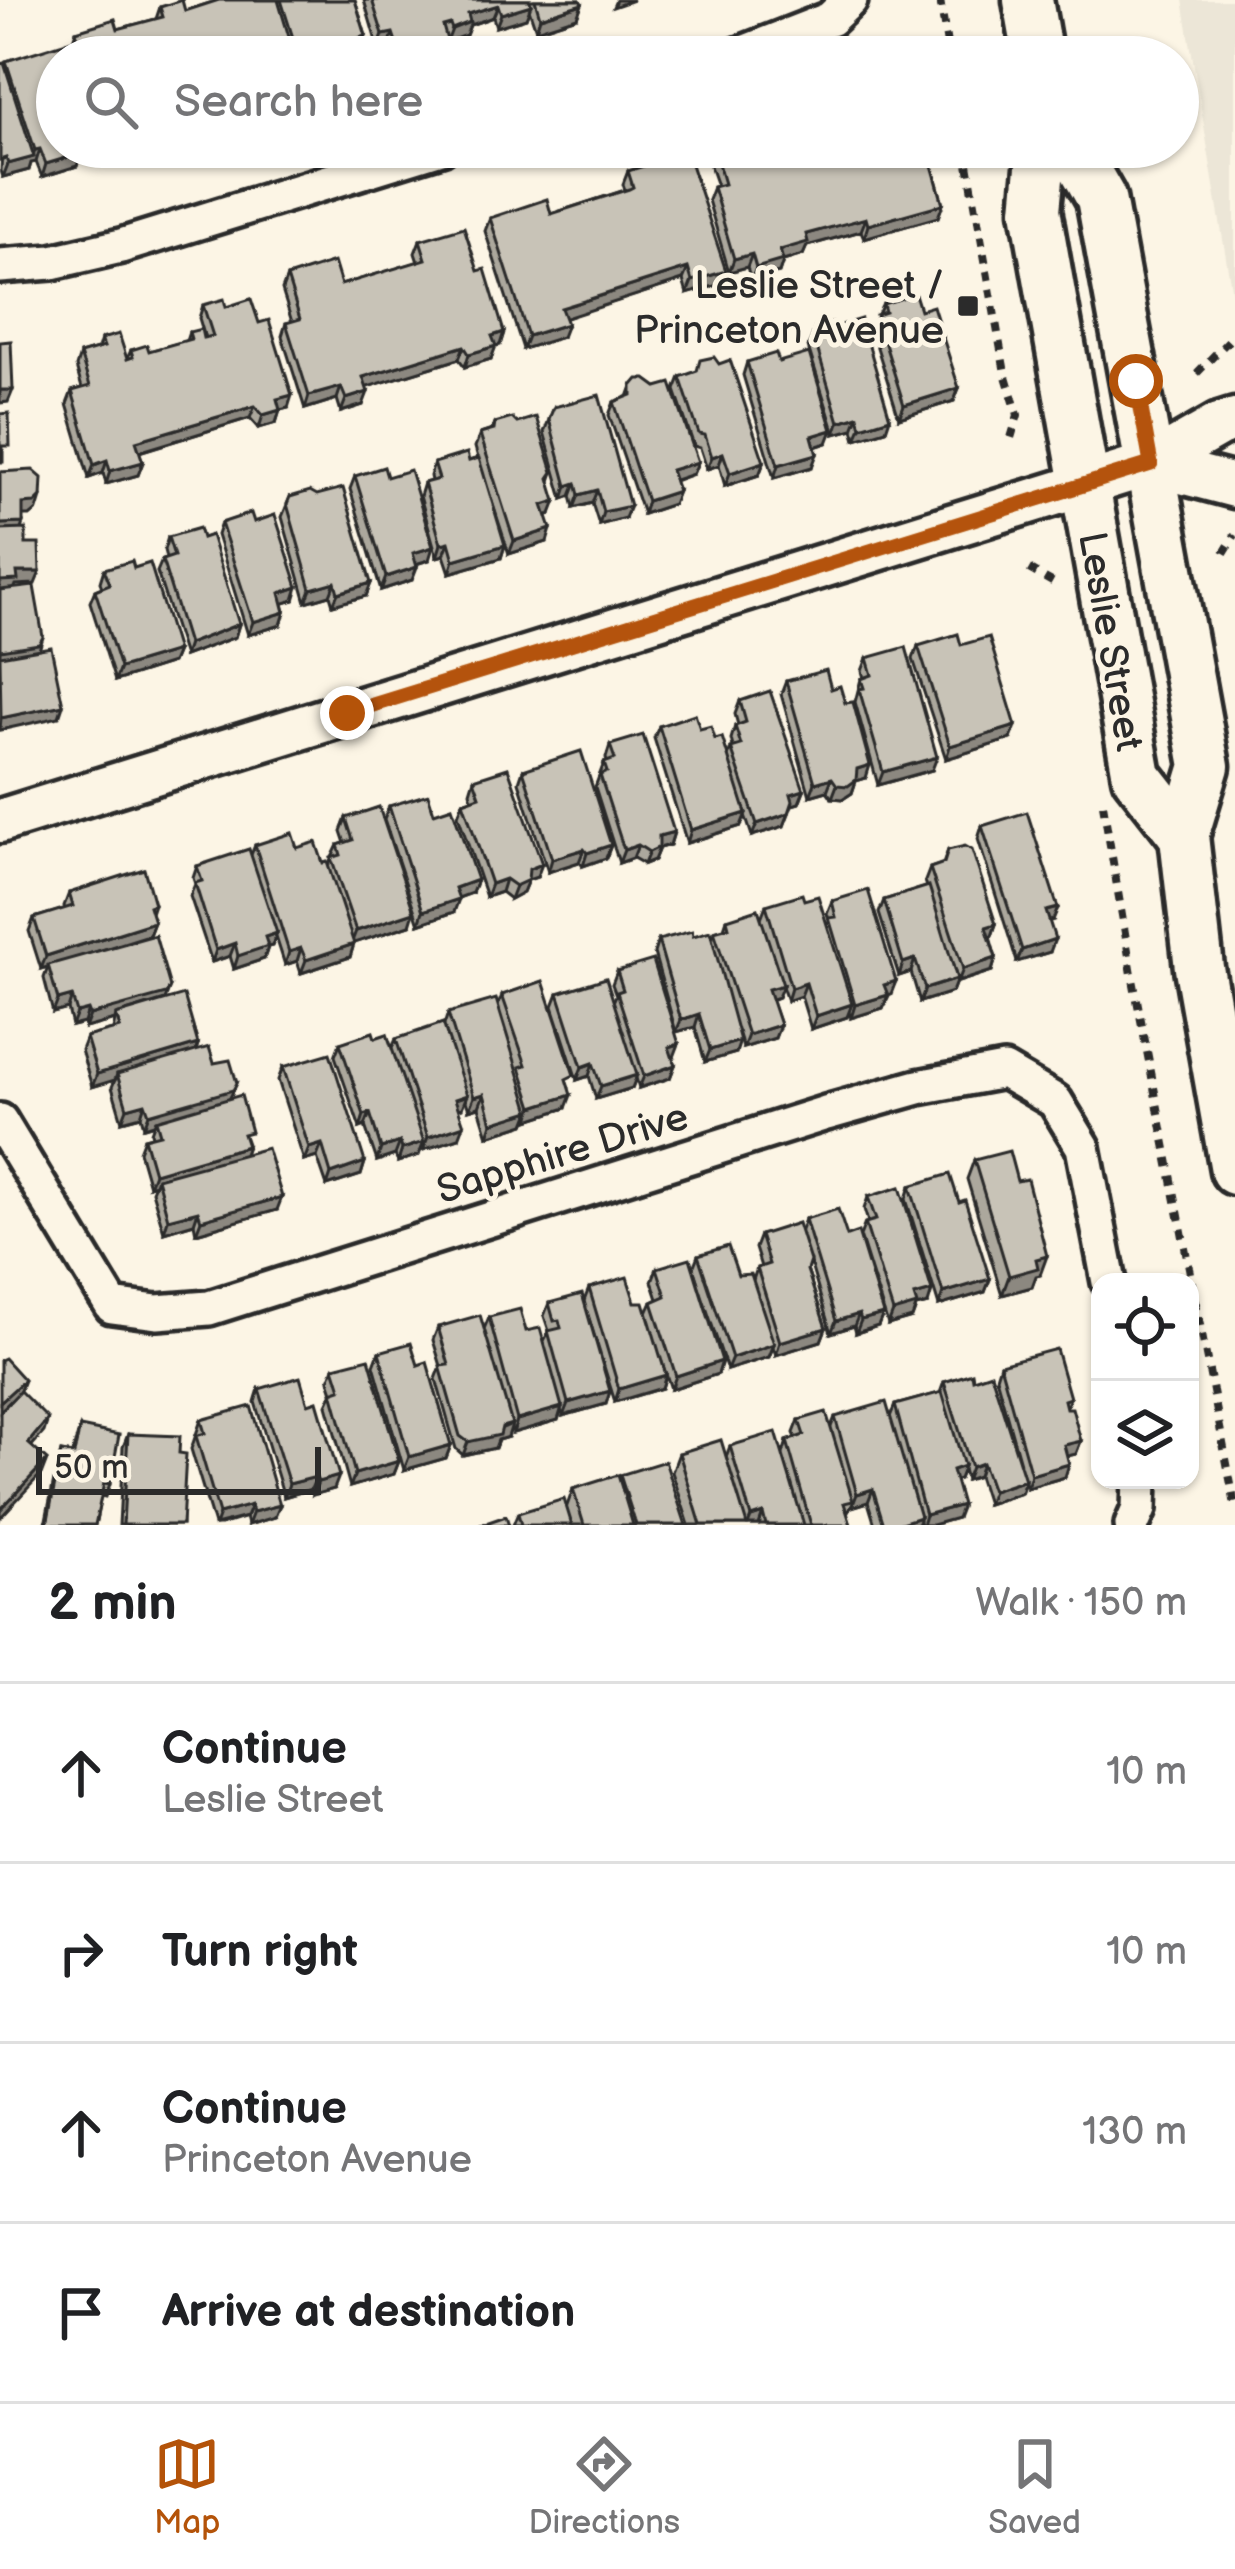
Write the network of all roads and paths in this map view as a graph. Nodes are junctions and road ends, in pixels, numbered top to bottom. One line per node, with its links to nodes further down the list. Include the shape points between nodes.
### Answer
1 (850, 0): 4 (street, via 830,20)
2 (940, 0): 5 (path)
3 (1028, 0): 6 (main road)
4 (788, 36)
5 (946, 36)
6 (1034, 36)
7 (373, 168): 11 (street, via 121,246)
8 (969, 168): 15 (path, via 1018,415)
9 (1040, 168): 17 (main road, Leslie Street, via 1036,210)
10 (1084, 168): 16 (main road, Leslie Street, via 1101,198)
11 (0, 266)
12 (1235, 334): 13 (path)
13 (1197, 373)
14 (1235, 420): 16 (street)
15 (1010, 438)
16 (1151, 464): 17 (street); 18 (street); 25 (main road, Leslie Street, via 1205,766)
17 (1084, 484): 24 (street); 25 (main road, Leslie Street, via 1137,776)
18 (1235, 486)
19 (1235, 535): 20 (path)
20 (1224, 553)
21 (1029, 569): 22 (path)
22 (1067, 591)
23 (1100, 786): 30 (path)
24 (0, 821)
25 (1184, 836): 27 (main road, Leslie Street)
26 (0, 1121): 28 (street, Sapphire Drive, via 112,1306 157,1312 209,1308 826,1113 1004,1071 1055,1100 1083,1147)
27 (1235, 1170)
28 (1107, 1273)
29 (1140, 1489): 31 (street)
30 (1235, 1505)
31 (1132, 1525)

